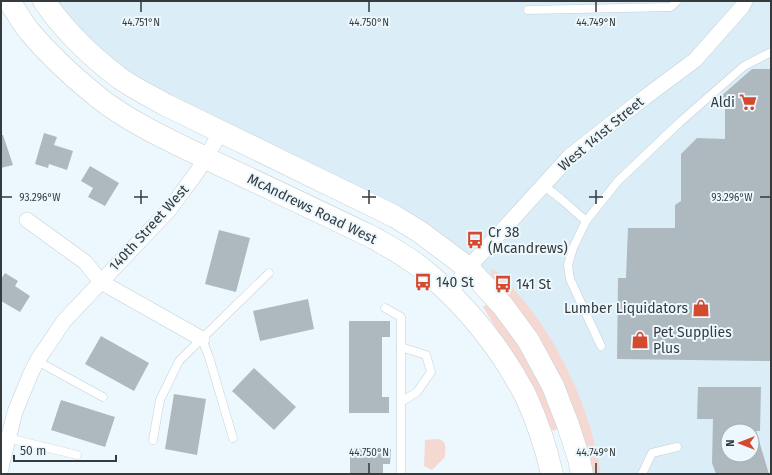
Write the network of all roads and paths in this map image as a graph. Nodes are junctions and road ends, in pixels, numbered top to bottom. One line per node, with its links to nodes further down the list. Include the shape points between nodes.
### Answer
1 (9, 1): 8 (main road, McAndrews Road West, via 46,51 99,98 147,129)
2 (44, 1): 7 (main road, McAndrews Road West, via 68,31 118,77 141,92)
3 (677, 1): 5 (lane, via 671,7)
4 (745, 1): 9 (street, West 141st Street, via 695,60 570,156)
5 (528, 10)
6 (771, 52): 11 (lane, via 744,66 680,122 618,181)
7 (221, 132): 8 (street, 140th Street West); 12 (main road, McAndrews Road West, via 394,216)
8 (206, 158): 14 (street, 140th Street West, via 169,210); 15 (main road, McAndrews Road West, via 374,238 424,270)
9 (543, 185): 11 (lane); 12 (street, West 141st Street)
10 (27, 220): 14 (street, 140th Street West, via 85,262)
11 (586, 221): 18 (lane, via 568,265 570,280)
12 (468, 268): 15 (street, West 141st Street); 31 (main road, McAndrews Road West, via 523,334 553,386 568,425)
13 (269, 273): 17 (lane)
14 (101, 282): 17 (street, 140th Street West); 20 (street, 140th Street West, via 64,321)
15 (450, 293): 30 (main road, McAndrews Road West, via 479,324 502,355 527,398 541,434)
16 (385, 308): 19 (lane, via 401,317)
17 (202, 339): 24 (lane); 25 (lane, via 179,361 169,380 160,400)
18 (601, 346)
19 (401, 347): 22 (lane); 22 (lane, via 426,355 431,372 417,392)
20 (37, 361): 21 (lane); 23 (street, 140th Street West, via 15,412)
21 (103, 397)
22 (401, 402): 29 (lane)
23 (8, 438): 27 (lane); 28 (street, 140th Street West)
24 (233, 438)
25 (153, 440)
26 (678, 447): 32 (lane, via 652,453)
27 (77, 455)
28 (1, 469)
29 (401, 474)
30 (552, 474)
31 (582, 474)
32 (642, 474)

